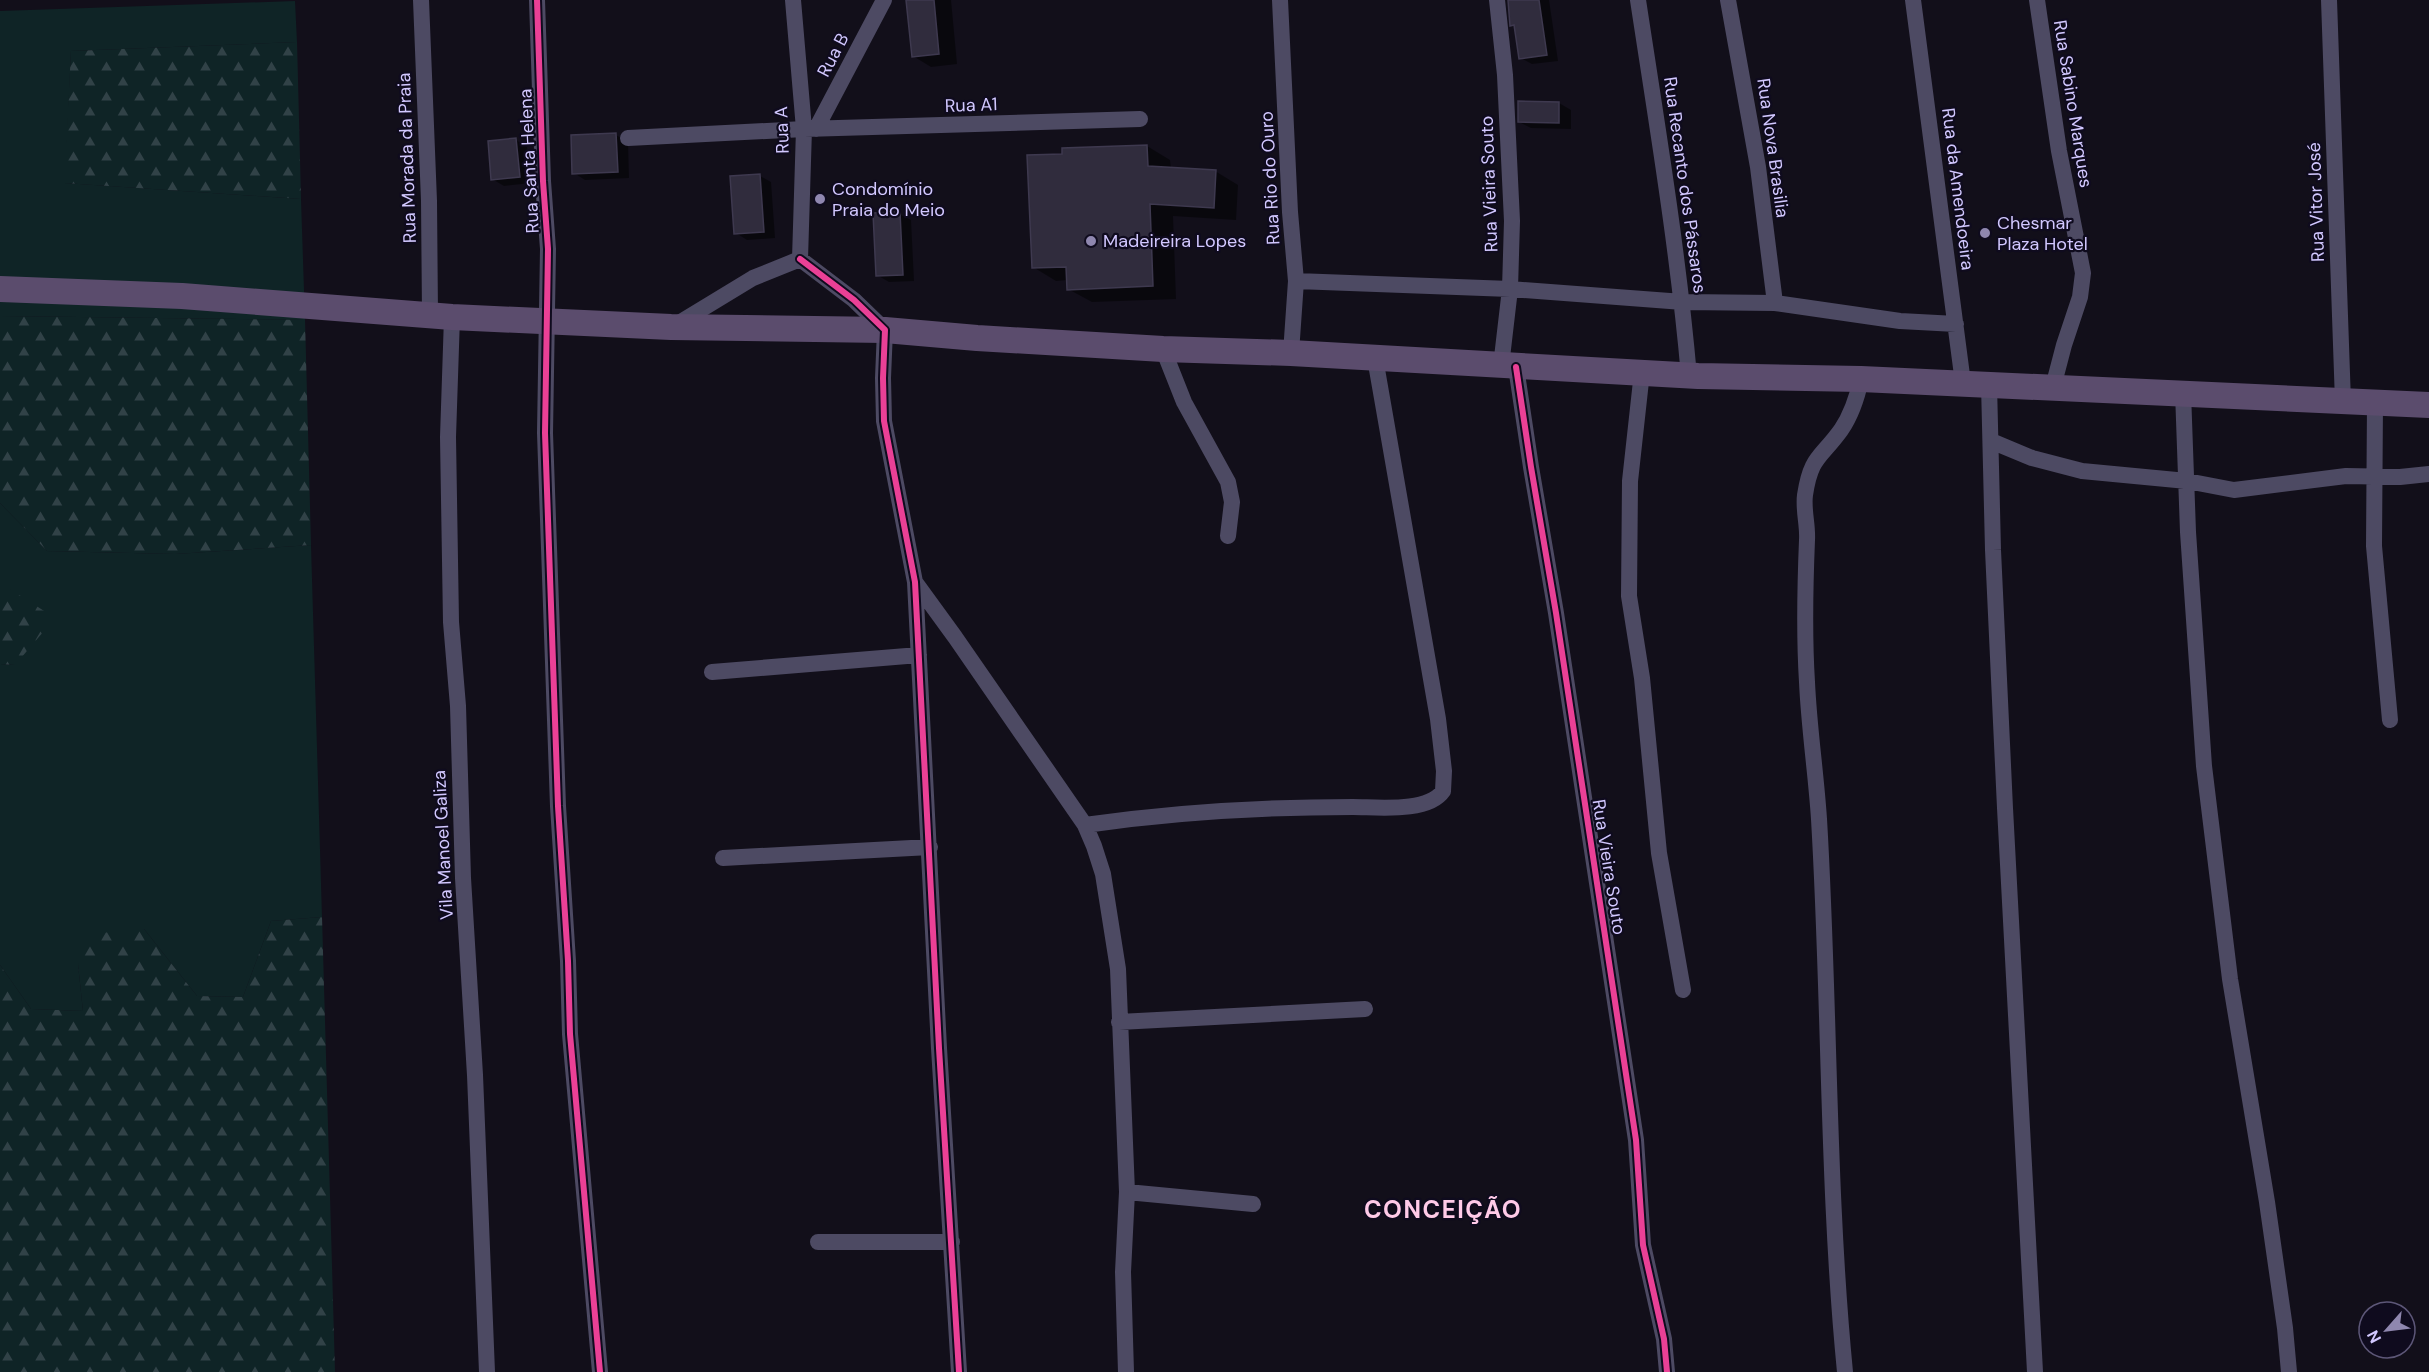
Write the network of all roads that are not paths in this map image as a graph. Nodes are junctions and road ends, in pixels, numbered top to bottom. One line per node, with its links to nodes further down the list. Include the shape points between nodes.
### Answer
1 (421, 0): 21 (street, Rua Morada da Praia, via 429,180)
2 (537, 0): 22 (street, Rua Santa Helena)
3 (793, 0): 13 (street, Rua A)
4 (884, 0): 13 (street, Rua B)
5 (1280, 0): 16 (street, Rua Rio do Ouro)
6 (1497, 0): 18 (street, Rua Vieira Souto, via 1512,221)
7 (1638, 0): 19 (street, Rua Recanto dos Pássaros)
8 (1728, 0): 20 (street, Rua Nova Brasilia, via 1754,146)
9 (1914, 0): 23 (street, Rua da Amendoeira)
10 (2037, 0): 35 (street, Rua Sabino Marques, via 2059,151 2083,273 2080,297)
11 (2329, 0): 37 (street, Rua Vitor José)
12 (1140, 119): 13 (street, Rua A1)
13 (810, 129): 14 (street, Rua A1); 15 (street, Rua A)
14 (628, 138)
15 (800, 259): 24 (street, via 753,279); 25 (street, via 854,300)
16 (1296, 281): 18 (street); 27 (street, Rua Rio do Ouro)
17 (5, 284): 21 (main road)
18 (1510, 289): 19 (street); 29 (street, Rua Vieira Souto)
19 (1683, 302): 20 (street); 31 (street, Rua Recanto dos Pássaros)
20 (1775, 303): 23 (street, via 1900,321)
21 (441, 316): 22 (main road); 59 (street, Vila Manoel Galiza, via 448,437 451,622)
22 (548, 321): 24 (main road); 60 (street, Rua Santa Helena, via 545,433 558,807 570,1034)
23 (1956, 324): 33 (street, Rua da Amendoeira)
24 (671, 327): 25 (main road)
25 (885, 330): 26 (main road); 45 (street, via 884,421)
26 (1163, 349): 27 (main road); 44 (street, via 1184,402 1228,482 1232,502)
27 (1291, 353): 28 (main road)
28 (1375, 358): 29 (main road); 49 (street, via 1433,683 1443,791 1431,802 1397,807 1242,809)
29 (1509, 367): 30 (main road); 63 (street, Rua Vieira Souto, via 1636,1140 1643,1245 1664,1339)
30 (1642, 372): 31 (main road); 52 (street, via 1630,481 1629,596 1642,678 1659,853)
31 (1689, 376): 32 (main road)
32 (1861, 379): 33 (main road); 64 (street, via 1849,418 1812,465 1804,499 1806,683 1819,816 1828,1101)
33 (1963, 383): 34 (main road)
34 (1989, 384): 35 (main road); 40 (street)
35 (2053, 387): 36 (main road)
36 (2183, 392): 37 (main road); 43 (street)
37 (2343, 402): 38 (main road)
38 (2375, 403): 39 (main road); 42 (street)
39 (2429, 405)
40 (1991, 441): 43 (street, via 2032,458 2082,471); 65 (street, via 2009,902)
41 (2429, 474): 42 (street)
42 (2375, 476): 43 (street, via 2234,490); 48 (street, via 2374,546)
43 (2187, 481): 66 (street, via 2204,766 2230,979 2267,1202)
44 (1228, 536)
45 (915, 582): 46 (street); 49 (street)
46 (919, 655): 47 (street); 50 (street)
47 (712, 672)
48 (2390, 720)
49 (1084, 825): 54 (street, via 1103,874 1109,905 1118,969)
50 (930, 847): 51 (street); 58 (street)
51 (723, 858)
52 (1683, 990)
53 (1365, 1009): 54 (street)
54 (1119, 1022): 55 (street)
55 (1127, 1192): 56 (street); 62 (street, via 1123,1272)
56 (1253, 1204)
57 (818, 1242): 58 (street)
58 (952, 1242): 61 (street)
59 (487, 1372)
60 (600, 1372)
61 (959, 1372)
62 (1126, 1372)
63 (1667, 1372)
64 (1845, 1372)
65 (2035, 1372)
66 (2289, 1372)

